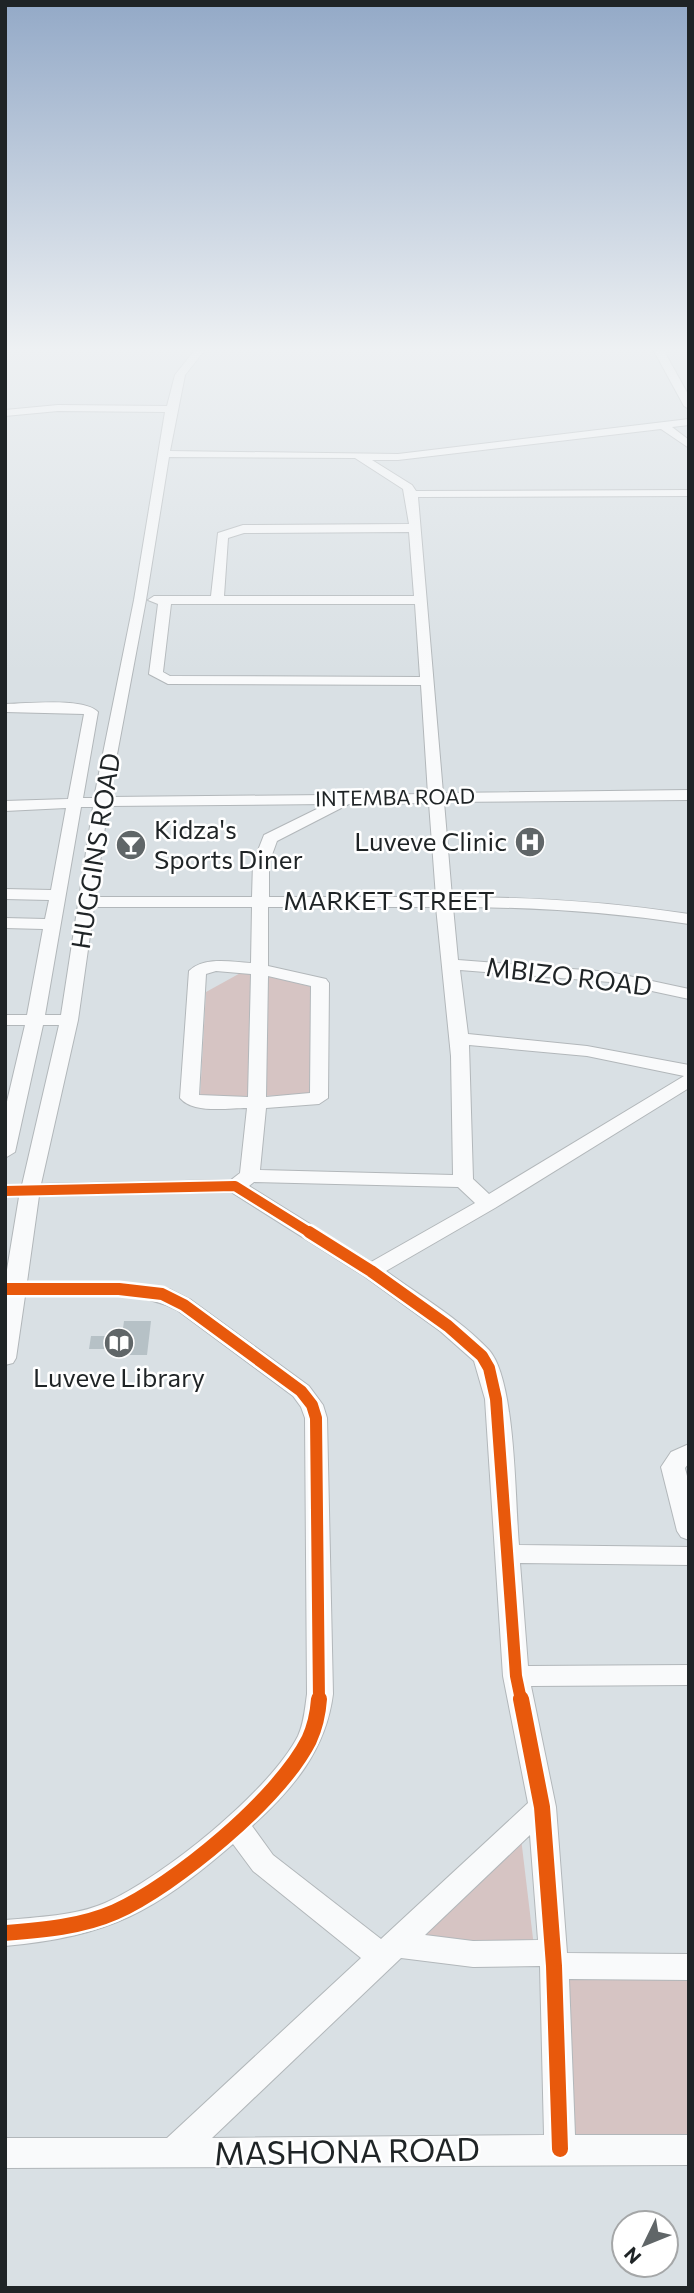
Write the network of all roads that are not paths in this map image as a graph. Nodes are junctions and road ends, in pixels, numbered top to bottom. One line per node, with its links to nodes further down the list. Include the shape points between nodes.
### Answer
1 (165, 458): 7 (street, HUGGINS ROAD)
2 (360, 458): 4 (street)
3 (412, 458): 4 (street)
4 (410, 490): 5 (street); 6 (street)
5 (689, 493)
6 (415, 528): 9 (street, via 229,532 222,536); 10 (street)
7 (140, 600): 8 (street); 16 (street, HUGGINS ROAD)
8 (165, 600): 9 (street); 11 (street, via 156,674 168,680)
9 (217, 600): 10 (street)
10 (419, 600): 11 (street)
11 (427, 681): 14 (street)
12 (5, 708): 17 (street, via 82,708 91,712)
13 (689, 795): 14 (street, INTEMBA ROAD)
14 (437, 797): 15 (street, INTEMBA ROAD); 22 (street)
15 (350, 799): 16 (street, INTEMBA ROAD); 21 (street, via 270,838 261,863)
16 (101, 802): 17 (street); 23 (street, HUGGINS ROAD)
17 (72, 803): 18 (street); 20 (street)
18 (5, 806)
19 (5, 894): 20 (street)
20 (57, 895): 26 (street)
21 (261, 901): 22 (street, MARKET STREET); 23 (street, MARKET STREET); 28 (street)
22 (443, 901): 24 (street, MARKET STREET, via 537,902); 27 (street)
23 (88, 902): 32 (street, HUGGINS ROAD)
24 (689, 919)
25 (5, 923): 26 (street)
26 (51, 925): 31 (street)
27 (449, 964): 29 (street, MBIZO ROAD, via 610,977); 33 (street)
28 (258, 969): 36 (street); 36 (street, via 320,983 320,1094 314,1100); 36 (street, via 215,966 198,971 190,1098 197,1102)
29 (689, 994)
30 (5, 1020): 31 (street)
31 (35, 1020): 32 (street); 37 (street)
32 (69, 1020): 41 (street, HUGGINS ROAD)
33 (459, 1039): 34 (street, via 587,1051); 39 (street)
34 (689, 1071)
35 (689, 1080): 42 (street)
36 (257, 1102): 38 (street)
37 (5, 1152)
38 (243, 1181): 39 (street); 41 (street); 43 (street)
39 (463, 1181): 42 (street)
40 (5, 1191): 41 (street)
41 (30, 1191): 44 (street, HUGGINS ROAD)
42 (488, 1204): 43 (street)
43 (371, 1271): 48 (street, via 448,1326 489,1368 496,1399)
44 (11, 1289): 45 (street, HUGGINS ROAD); 53 (street, via 119,1289 162,1294 184,1305 290,1383 312,1405 318,1716 309,1742 289,1770)
45 (5, 1358)
46 (689, 1452): 47 (street, via 673,1467)
47 (689, 1531)
48 (508, 1554): 49 (street); 51 (street)
49 (689, 1556)
50 (689, 1675): 51 (street)
51 (516, 1676): 52 (street)
52 (542, 1807): 55 (street); 56 (street)
53 (234, 1828): 54 (street, via 115,1912 89,1921); 55 (street, via 263,1863)
54 (5, 1933)
55 (387, 1950): 56 (street); 61 (street)
56 (553, 1960): 57 (street); 58 (street)
57 (689, 1968)
58 (560, 2149): 59 (street, MASHONA ROAD); 61 (street, MASHONA ROAD)
59 (689, 2150)
60 (5, 2153): 61 (street, MASHONA ROAD)
61 (172, 2154)

